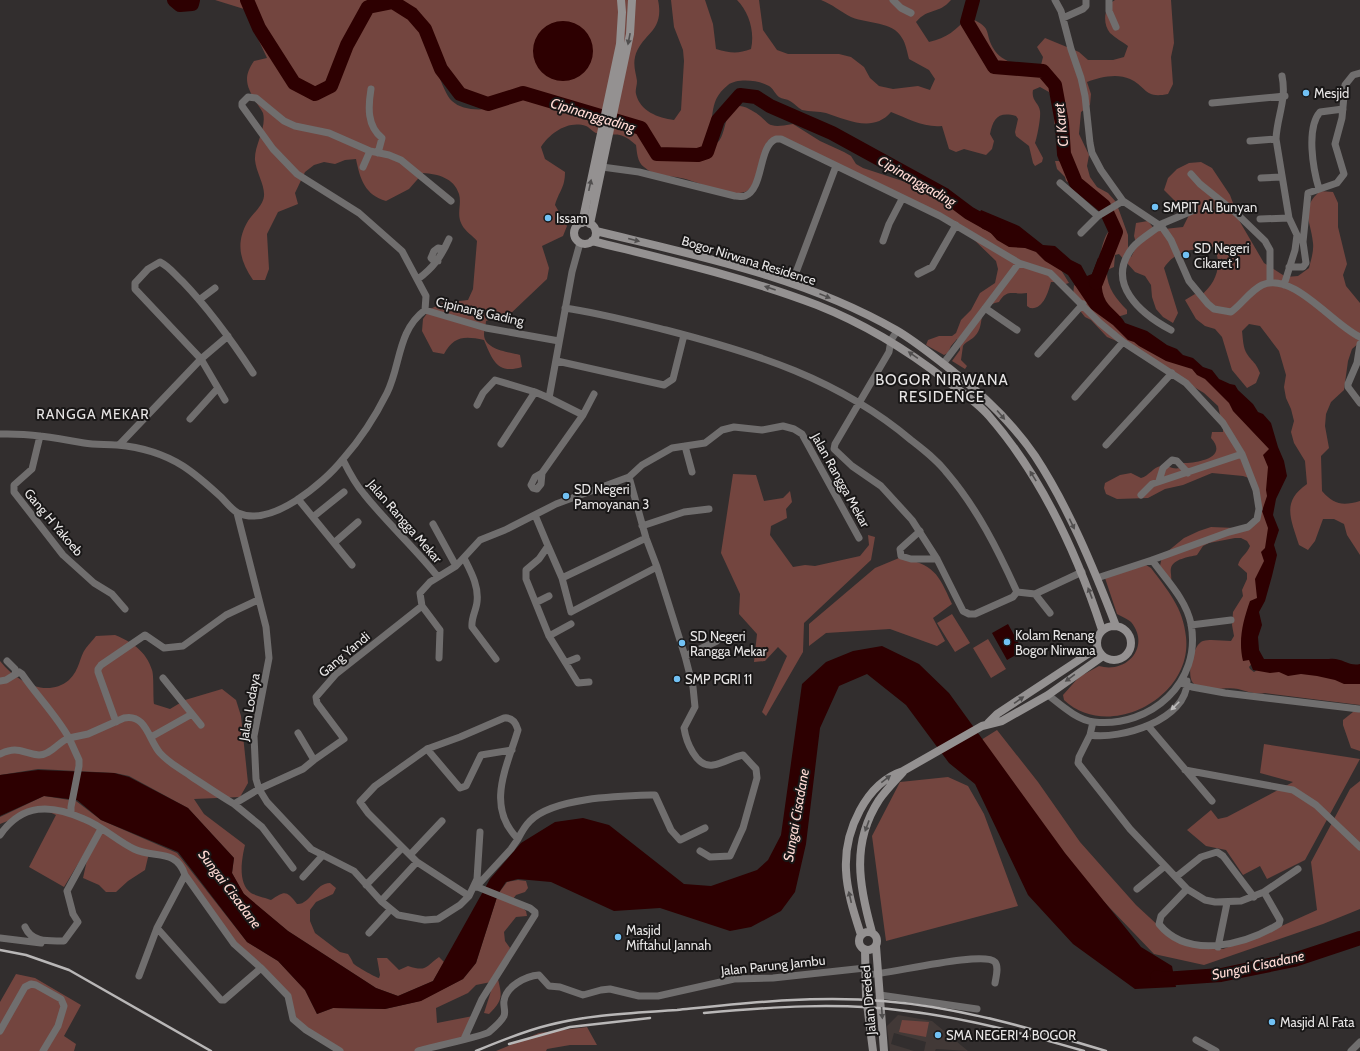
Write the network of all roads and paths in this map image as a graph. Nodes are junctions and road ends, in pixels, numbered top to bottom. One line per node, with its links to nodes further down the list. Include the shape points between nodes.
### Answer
1 (622, 0): 16 (street, via 620,44)
2 (632, 0): 16 (street, one-way to 16, via 630,34)
3 (893, 0): 7 (street)
4 (1055, 0): 8 (street)
5 (1086, 0): 8 (street, via 1083,9)
6 (1109, 0): 9 (street, via 1109,11)
7 (911, 13)
8 (1063, 18): 32 (street, via 1085,96 1092,153)
9 (1116, 27)
10 (1360, 73): 15 (street, via 1353,75 1345,85)
11 (1282, 76): 13 (street)
12 (370, 89): 21 (street, via 368,110 374,132 382,140)
13 (1285, 96): 14 (street); 18 (street)
14 (1212, 103)
15 (1343, 109): 29 (street, via 1335,144 1344,174 1337,182); 29 (street, via 1320,112 1316,117 1312,153)
16 (610, 110): 17 (street)
17 (607, 127): 24 (street); 37 (street, one-way to 17)
18 (1276, 139): 19 (street); 26 (street)
19 (1250, 141)
20 (370, 151): 21 (street); 23 (street); 51 (street, via 329,133 284,121 256,98 248,97 242,103 273,149 297,174 347,205 376,227 402,251)
21 (378, 153): 31 (street, via 401,160)
22 (836, 166): 24 (street, via 800,147 776,139 770,143 754,187 745,196 735,196 639,172); 30 (street); 52 (street)
23 (363, 167)
24 (602, 167): 37 (street)
25 (1191, 174): 53 (street, via 1265,241 1270,250)
26 (1282, 177): 27 (street); 35 (street)
27 (1261, 178)
28 (1060, 183): 34 (street)
29 (1319, 188): 48 (street, via 1311,191 1307,197 1303,242 1306,263 1303,267)
30 (902, 199): 38 (street); 44 (street)
31 (451, 200)
32 (1123, 201): 34 (street); 39 (street)
33 (1192, 212): 39 (street)
34 (1099, 215): 41 (street)
35 (1289, 218): 36 (street); 48 (street, via 1297,235)
36 (1260, 219)
37 (586, 223): 40 (street); 45 (street, via 574,231 575,238)
38 (956, 225): 46 (street); 49 (street, via 932,266)
39 (1160, 226): 53 (street, via 1171,240 1189,281 1214,309 1231,312 1259,287); 62 (street, via 1133,248 1121,275 1127,293 1136,304)
40 (596, 231): 43 (street); 47 (street, Bogor Nirwana Residence, one-way to 47)
41 (1081, 233)
42 (449, 240): 51 (street, via 438,261)
43 (592, 241): 45 (street); 50 (street, Bogor Nirwana Residence)
44 (883, 242)
45 (580, 243): 58 (street)
46 (1019, 263): 57 (street, via 1050,273); 59 (street)
47 (728, 264): 50 (street); 52 (street, Bogor Nirwana Residence)
48 (1289, 267): 54 (street)
49 (918, 274)
50 (725, 275): 67 (street, Bogor Nirwana Residence, one-way to 50, via 819,306)
51 (418, 279): 60 (street, via 426,296)
52 (792, 283): 63 (street, Bogor Nirwana Residence, one-way to 63, via 846,305)
53 (1270, 283): 54 (street)
54 (1284, 285): 66 (street, via 1295,289 1341,326)
55 (215, 288): 56 (street)
56 (199, 300): 65 (street); 72 (street, via 160,262 138,278 134,286)
57 (1083, 304): 69 (street, via 1100,323); 71 (street)
58 (565, 308): 64 (street); 68 (street)
59 (985, 308): 61 (street); 74 (street)
60 (425, 310): 68 (street, Cipinang Gading, via 486,328); 96 (street, Cipinang Gading, via 416,317 404,334 386,394)
61 (1017, 330)
62 (1171, 330)
63 (897, 331): 67 (street); 74 (street, Bogor Nirwana Residence)
64 (684, 335): 73 (street, via 673,379 664,385); 83 (street, via 762,358 819,381)
65 (228, 336): 72 (street); 75 (street)
66 (1360, 336)
67 (891, 340): 83 (street, via 889,352); 97 (street, Bogor Nirwana Residence, one-way to 67, via 987,415 968,397)
68 (559, 341): 73 (street)
69 (1123, 342): 76 (street); 80 (street)
70 (1360, 344): 84 (street, via 1357,363 1348,388)
71 (1038, 354)
72 (201, 359): 77 (street); 92 (street)
73 (557, 362): 81 (street)
74 (943, 364): 95 (street, Bogor Nirwana Residence, one-way to 95, via 991,403)
75 (253, 373)
76 (1172, 373): 91 (street); 94 (street, via 1186,383 1223,423)
77 (218, 388): 82 (street); 87 (street)
78 (535, 392): 81 (street); 85 (street, via 495,380 483,393); 90 (street)
79 (594, 394): 86 (street)
80 (1075, 397)
81 (549, 398): 86 (street)
82 (225, 400)
83 (860, 402): 113 (street, via 834,449 852,466 881,486); 128 (street, via 899,429 946,472 978,515)
84 (1360, 403)
85 (477, 405)
86 (583, 415): 99 (street)
87 (190, 419)
88 (0, 434): 89 (street)
89 (40, 436): 92 (street); 134 (street, Gang H Yakoeb, via 32,469 14,485 14,492 63,555 94,583 112,594)
90 (502, 444)
91 (1106, 444)
92 (119, 445): 107 (street, via 153,452 183,466)
93 (685, 446): 98 (street); 101 (street, Jalan Rangga Mekar, via 672,448 655,457); 115 (street, Jalan Rangga Mekar, via 705,443 727,428 762,430 778,426 794,429 802,434 809,444)
94 (1242, 454): 100 (street); 120 (street, via 1256,490 1259,509 1257,519 1252,525)
95 (1035, 456): 97 (street); 127 (street, Bogor Nirwana Residence, one-way to 127, via 1072,523)
96 (342, 460): 105 (street, Cipinang Gading); 125 (street, Jalan Rangga Mekar, via 364,494)
97 (1024, 462): 124 (street, Bogor Nirwana Residence, one-way to 97, via 1053,511)
98 (692, 472)
99 (542, 473)
100 (1188, 473): 102 (street); 102 (street, via 1177,461 1172,460 1163,468)
101 (629, 477): 108 (street, Jalan Rangga Mekar, via 556,504); 112 (street)
102 (1159, 481): 104 (street, via 1149,486)
103 (344, 492): 109 (street)
104 (1141, 495)
105 (298, 499): 107 (street, Cipinang Gading, via 286,507 262,515 252,516); 109 (street)
106 (709, 509): 112 (street, via 684,512)
107 (237, 512): 131 (street, Jalan Lodaya)
108 (535, 515): 117 (street); 118 (street, Jalan Rangga Mekar, via 480,540)
109 (313, 517): 116 (street)
110 (358, 522): 116 (street)
111 (433, 524): 122 (street)
112 (642, 526): 114 (street)
113 (920, 531): 119 (street); 119 (street, via 900,549 901,556 910,559)
114 (646, 538): 123 (street); 126 (street)
115 (859, 538)
116 (334, 543): 121 (street)
117 (548, 546): 126 (street); 132 (street, via 525,574)
118 (464, 558): 122 (street, Jalan Rangga Mekar); 148 (street, via 478,590 472,627)
119 (937, 559): 128 (street, via 963,611 969,614 984,611)
120 (1152, 560): 127 (street); 138 (street, via 1185,606)
121 (352, 566)
122 (456, 566): 125 (street, Jalan Rangga Mekar)
123 (657, 567): 126 (street, via 572,612); 144 (street)
124 (1082, 572): 129 (street); 140 (street, Bogor Nirwana Residence, one-way to 124)
125 (438, 577): 133 (street, Jalan Rangga Mekar, via 423,587 420,593)
126 (562, 578)
127 (1097, 578): 139 (street, Bogor Nirwana Residence)
128 (1017, 592): 129 (street)
129 (1035, 594): 135 (street)
130 (549, 596): 132 (street)
131 (258, 600): 159 (street, via 226,615 183,646 164,648 145,635 101,665 98,672); 174 (street, Jalan Lodaya, via 266,627 269,658 254,736 256,779)
132 (537, 602): 141 (street)
133 (422, 606): 146 (street, via 440,630); 171 (street, Gang Yandi, via 336,674 320,690 316,697 317,703 344,739)
134 (125, 608)
135 (1050, 613)
136 (1231, 620): 138 (street)
137 (571, 624): 141 (street)
138 (1191, 625): 155 (street, via 1191,655)
139 (1116, 626): 140 (street); 145 (street, via 1127,631 1130,649 1126,655 1115,660)
140 (1102, 630): 143 (street, via 1097,638)
141 (549, 636): 150 (street)
142 (717, 640): 144 (street)
143 (1097, 648): 145 (street); 161 (street, one-way to 143)
144 (685, 656): 186 (street, via 695,703 692,716 684,727 688,744 702,763 712,766 744,756 756,770 757,778 743,828 730,856 710,857)
145 (1103, 656): 156 (street, one-way to 156)
146 (439, 658)
147 (577, 658): 150 (street)
148 (496, 659)
149 (7, 661): 151 (street, via 15,669 16,674)
150 (567, 662): 154 (street, via 576,682)
151 (19, 672): 153 (street); 167 (street, via 50,709)
152 (163, 678): 158 (street)
153 (0, 682)
154 (589, 682)
155 (1184, 684): 157 (street, via 1239,695); 160 (street, via 1154,710 1123,720); 163 (street, one-way to 163, via 1182,698 1174,708)
156 (1048, 695): 160 (street, via 1068,711); 161 (street, via 1002,721)
157 (1359, 709)
158 (192, 714): 162 (street); 166 (street)
159 (116, 722): 166 (street, via 129,717 136,719 143,724); 167 (street, via 88,734)
160 (1093, 722): 165 (street)
161 (985, 724): 173 (street)
162 (202, 725)
163 (1149, 727): 165 (street, via 1103,737); 172 (street)
164 (298, 734): 171 (street)
165 (1090, 735): 190 (street, via 1078,762 1130,829)
166 (151, 737): 176 (street, via 157,749 174,766)
167 (68, 738): 170 (street, via 47,753 39,755 15,750); 177 (street, via 79,760)
168 (427, 749): 169 (street, via 460,788 466,786 479,757); 169 (street, via 508,718 516,723 518,730); 185 (street, via 361,800)
169 (512, 750): 183 (street, via 500,788 508,829)
170 (0, 754)
171 (314, 760): 174 (street, via 295,774)
172 (1185, 770): 175 (street); 184 (street, via 1293,790 1316,805)
173 (904, 771): 209 (street, one-way to 209, via 879,800 866,826 863,839 860,886); 210 (street, one-way to 173, via 849,897 846,856 850,840 855,822 870,795 891,775)
174 (259, 789): 176 (street); 187 (street, Jalan Lodaya, via 267,802 311,849)
175 (1212, 801)
176 (234, 804): 191 (street, via 262,827)
177 (71, 814): 180 (street); 182 (street, via 54,809 24,812 11,821)
178 (442, 820): 188 (street)
179 (705, 828): 183 (street, via 680,840 671,830 655,795 610,797 573,802 546,812 530,821)
180 (101, 829): 193 (street, via 134,849 160,854 176,861 182,865); 212 (street, via 67,891 73,914 78,922)
181 (480, 832): 197 (street, Jalan Lodaya)
182 (0, 835)
183 (518, 839): 197 (street)
184 (1360, 847)
185 (402, 848): 188 (street); 196 (street)
186 (700, 851)
187 (323, 855): 194 (street); 196 (street, Jalan Lodaya, via 354,871)
188 (410, 855): 189 (street)
189 (417, 862): 201 (street); 203 (street)
190 (1165, 866): 195 (street); 198 (street)
191 (293, 868)
192 (1298, 868): 200 (street)
193 (185, 875): 207 (street); 216 (street, via 234,944)
194 (303, 877)
195 (1176, 877): 199 (street); 202 (street, via 1201,857 1217,852 1223,856)
196 (366, 885): 203 (street, Jalan Lodaya)
197 (475, 886): 201 (street, Jalan Lodaya); 224 (street, via 530,908 535,915 482,999)
198 (1137, 889)
199 (1187, 889): 204 (street, via 1205,900); 214 (street, via 1161,916 1159,924 1180,940)
200 (1264, 892): 202 (street); 214 (street, via 1280,920 1279,924 1255,936)
201 (469, 896): 205 (street, Jalan Lodaya, via 443,917 432,921 398,915)
202 (1254, 897): 204 (street, via 1241,902)
203 (381, 901): 205 (street, Jalan Lodaya)
204 (1227, 903): 214 (street)
205 (390, 910): 208 (street)
206 (25, 927): 212 (street, via 28,934 41,941)
207 (157, 928): 216 (street, via 221,1000); 219 (street)
208 (369, 932)
209 (872, 932): 210 (street); 213 (street, via 877,937)
210 (861, 935): 215 (street, via 859,944)
211 (0, 938): 212 (street, via 59,945)
212 (64, 941)
213 (876, 946): 215 (street); 218 (street, Jalan Dreded)
214 (1218, 947)
215 (865, 950): 217 (street)
216 (261, 968): 228 (street, via 288,996 294,1019)
217 (865, 972): 218 (street); 224 (street, Jalan Parung Jambu, via 734,979 658,996 640,996 610,990 583,995 549,986 539,975 531,976 508,992 504,1000 505,1014 498,1024 487,1034); 230 (street)
218 (878, 975): 220 (street, via 937,963 985,959 994,962 997,967); 221 (street, Jalan Dreded)
219 (139, 976)
220 (995, 983)
221 (880, 995): 222 (street); 231 (street, Jalan Dreded, one-way to 231)
222 (977, 1009)
223 (0, 1031): 227 (street, via 25,987 31,984 42,988 61,999 64,1006 58,1026)
224 (464, 1039): 229 (street)
225 (1196, 1040): 232 (street)
226 (1360, 1042): 233 (street)
227 (43, 1051)
228 (340, 1051)
229 (418, 1051)
230 (873, 1051)
231 (884, 1051)
232 (1216, 1051)
233 (1351, 1051)

